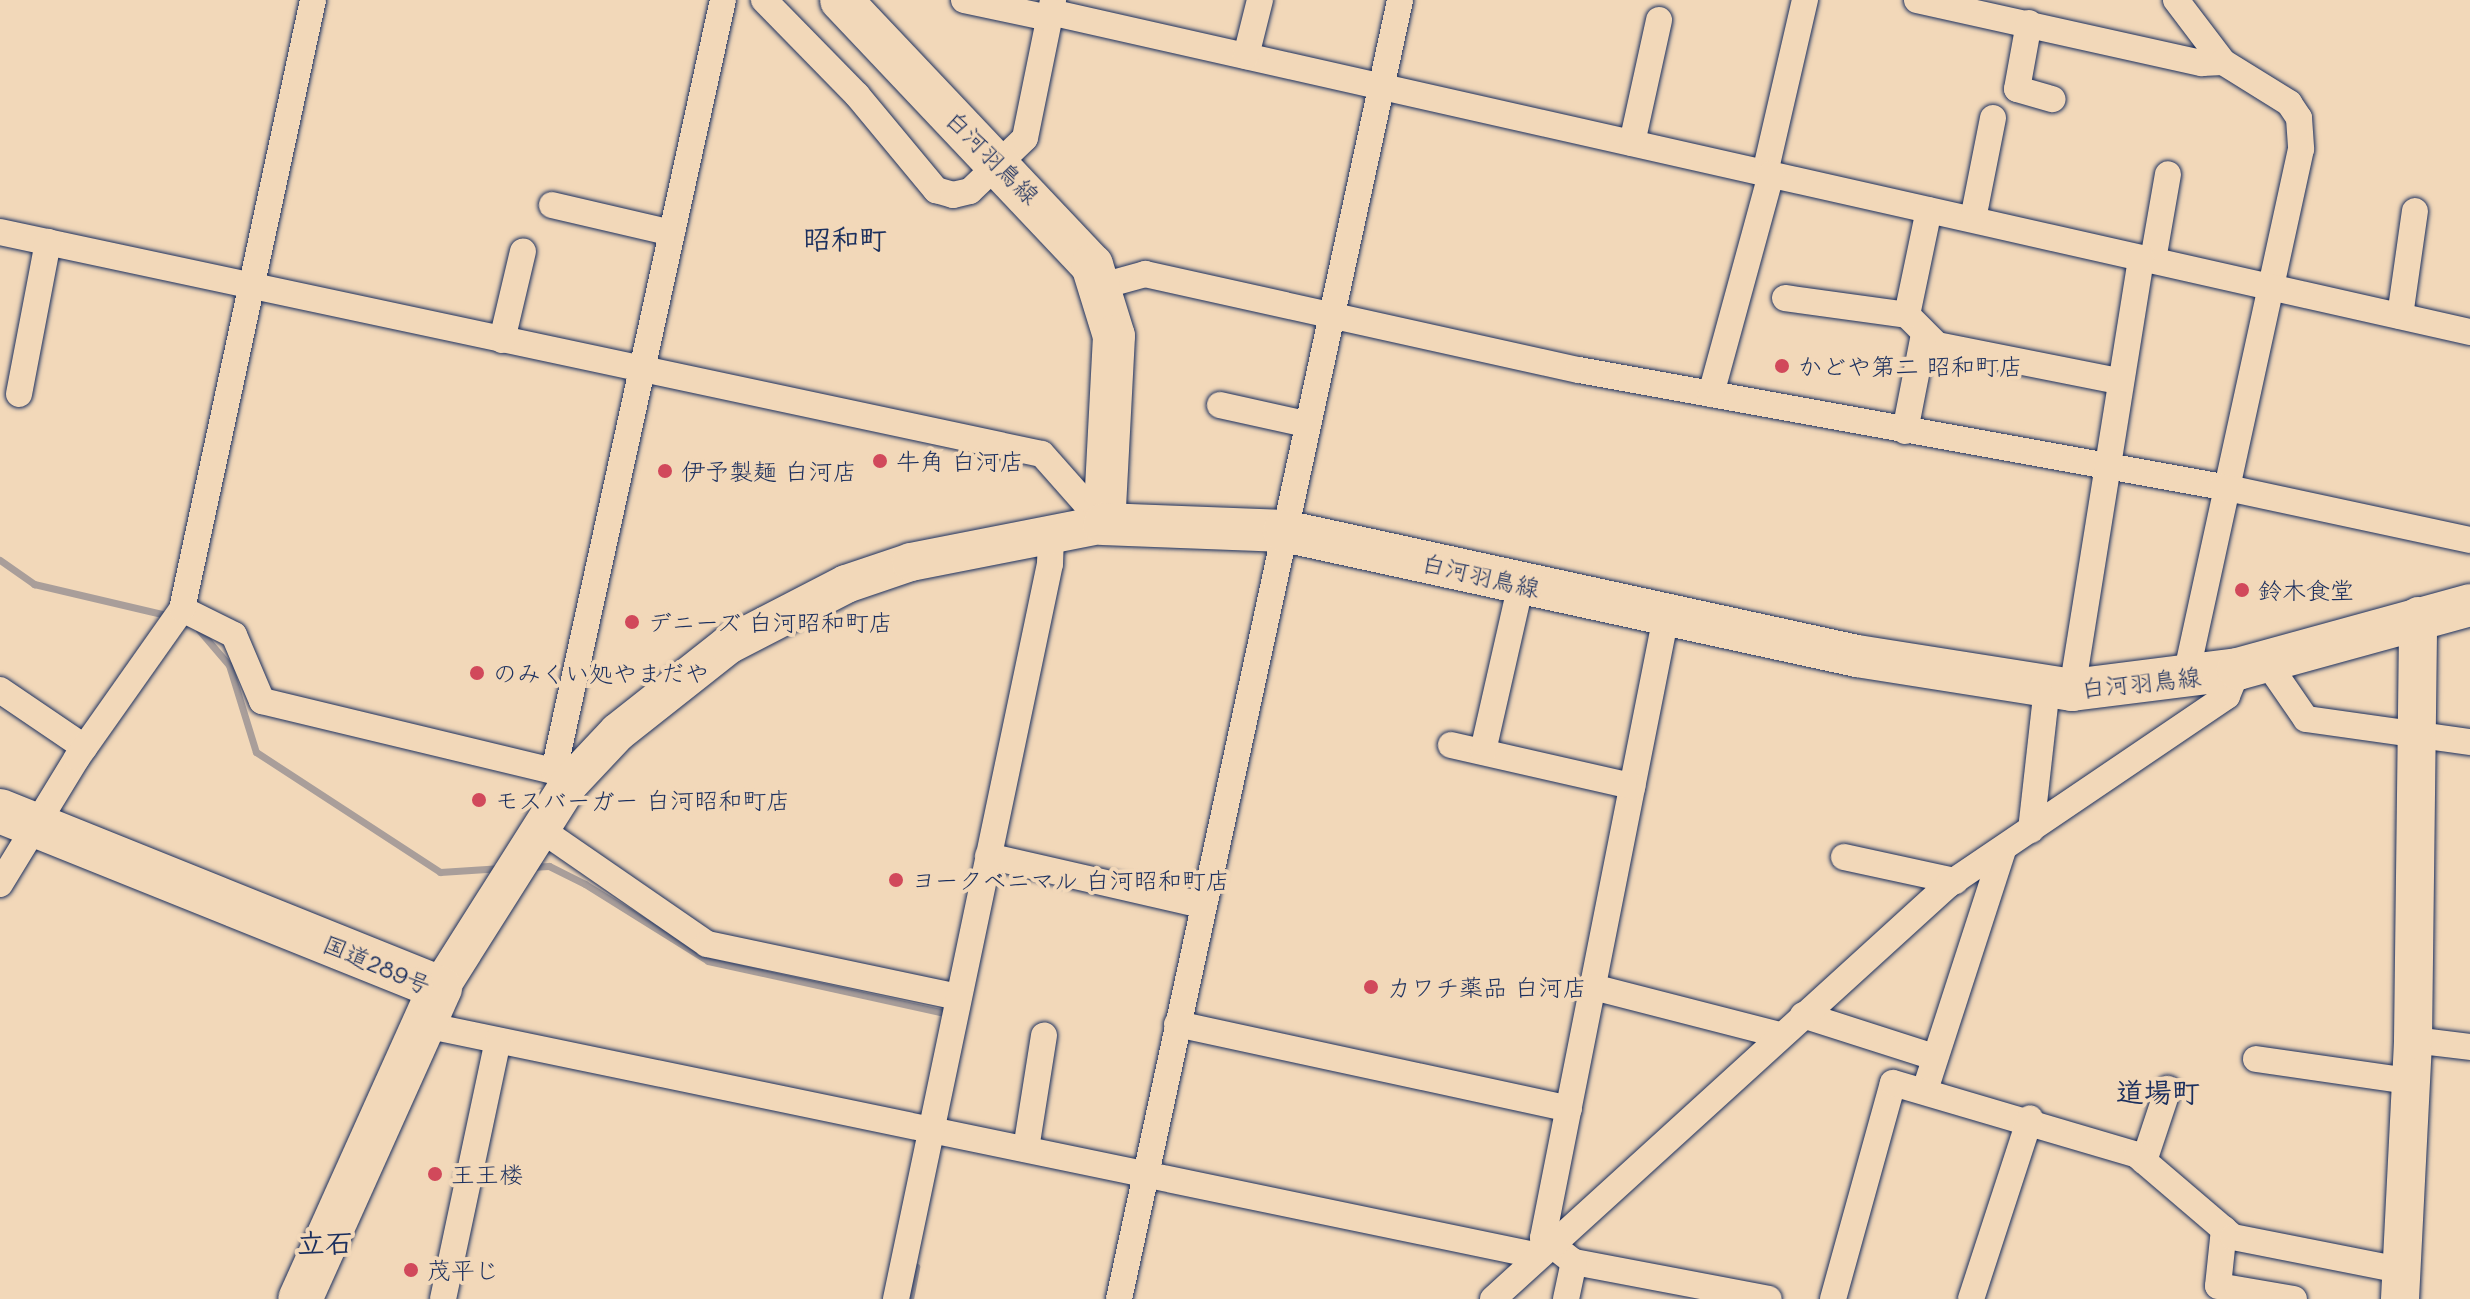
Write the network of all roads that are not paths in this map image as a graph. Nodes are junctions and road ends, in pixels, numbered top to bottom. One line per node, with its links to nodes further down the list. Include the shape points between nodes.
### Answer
1 (313, 0): 32 (street)
2 (723, 0): 28 (street)
3 (764, 0): 20 (street, via 936,190 970,191)
4 (841, 0): 20 (main road, 白河羽鳥線)
5 (964, 0): 11 (street)
6 (1260, 0): 14 (street)
7 (1400, 0): 16 (street)
8 (1805, 0): 21 (street)
9 (1917, 0): 13 (street)
10 (2176, 0): 15 (street)
11 (1051, 10): 14 (street); 20 (street, via 1025,138)
12 (1659, 20): 19 (street)
13 (2029, 23): 15 (street); 17 (street, via 2017,89)
14 (1246, 56): 16 (street)
15 (2223, 62): 34 (street, via 2289,103 2299,118 2301,149)
16 (1380, 86): 19 (street); 36 (street)
17 (2053, 99)
18 (1993, 118): 26 (street)
19 (1632, 143): 21 (street)
20 (999, 165): 33 (main road, 白河羽鳥線, via 1076,242)
21 (1768, 174): 24 (street); 44 (street)
22 (2168, 174): 31 (street)
23 (552, 205): 28 (street)
24 (1929, 210): 26 (street); 38 (street)
25 (2415, 211): 37 (street)
26 (1973, 219): 31 (street)
27 (0, 232): 29 (street)
28 (672, 233): 41 (street)
29 (48, 242): 32 (street); 43 (street)
30 (523, 251): 40 (street)
31 (2147, 259): 34 (street); 42 (street)
32 (254, 286): 40 (street); 56 (street)
33 (1102, 286): 36 (street, via 1145,274); 50 (main road, 白河羽鳥線, via 1115,369)
34 (2273, 287): 37 (street); 49 (street)
35 (1785, 298): 38 (street)
36 (1332, 316): 44 (street); 46 (street)
37 (2400, 316): 39 (street)
38 (1915, 325): 42 (street, via 1937,345); 47 (street)
39 (2470, 332)
40 (502, 340): 41 (street)
41 (642, 370): 50 (street, via 1042,454); 68 (street)
42 (2119, 381): 48 (street)
43 (19, 394)
44 (1711, 394): 47 (street)
45 (1220, 405): 46 (street)
46 (1306, 424): 52 (street)
47 (1905, 431): 48 (street)
48 (2107, 468): 49 (street); 61 (street)
49 (2223, 487): 53 (street); 60 (street)
50 (1104, 524): 51 (street); 52 (main road, 白河羽鳥線)
51 (1051, 530): 68 (street, via 911,562 787,612 673,684); 75 (street, via 1050,564)
52 (1284, 531): 54 (main road, 白河羽鳥線); 79 (street)
53 (2470, 540)
54 (1521, 584): 57 (main road, 白河羽鳥線); 67 (street)
55 (2470, 605): 58 (main road, 白河羽鳥線)
56 (182, 609): 66 (street); 68 (street, via 234,635 262,701)
57 (1666, 616): 61 (main road, 白河羽鳥線); 69 (street)
58 (2418, 616): 59 (main road, 白河羽鳥線); 63 (street)
59 (2252, 665): 60 (main road, 白河羽鳥線); 63 (street, via 2306,719); 73 (street, via 2227,696)
60 (2185, 680): 61 (main road, 白河羽鳥線)
61 (2059, 689): 73 (street)
62 (0, 690): 66 (street)
63 (2419, 737): 64 (street); 87 (street)
64 (2470, 742)
65 (1451, 745): 67 (street)
66 (84, 747): 72 (street)
67 (1483, 751): 69 (street)
68 (562, 778): 71 (street)
69 (1632, 786): 80 (street)
70 (0, 811): 72 (highway, 国道289号)
71 (539, 828): 81 (street, via 707,944); 82 (street)
72 (39, 829): 78 (street); 82 (highway, 国道289号)
73 (2031, 830): 74 (street)
74 (2003, 850): 77 (street); 90 (street)
75 (988, 856): 79 (street); 81 (street)
76 (1844, 857): 77 (street)
77 (1955, 881): 83 (street)
78 (0, 884)
79 (1202, 905): 84 (street)
80 (1593, 987): 86 (street); 95 (street)
81 (958, 997): 97 (street)
82 (430, 1006): 88 (street); 106 (highway, 国道289号)
83 (1803, 1015): 86 (street); 90 (street)
84 (1177, 1024): 95 (street); 100 (street)
85 (1044, 1035): 98 (street)
86 (1780, 1035): 102 (street)
87 (2413, 1040): 89 (street); 92 (street)
88 (498, 1041): 97 (street); 107 (street)
89 (2470, 1047)
90 (1934, 1057): 93 (street)
91 (2256, 1059): 92 (street)
92 (2409, 1081): 104 (street)
93 (1926, 1087): 96 (street); 113 (street, via 1893,1083)
94 (2168, 1089): 99 (street)
95 (1569, 1109): 102 (street)
96 (2030, 1118): 99 (street); 114 (street)
97 (930, 1130): 98 (street); 108 (street)
98 (1026, 1149): 100 (street)
99 (2144, 1161): 101 (street)
100 (1145, 1174): 102 (street); 109 (street)
101 (2224, 1229): 104 (street, via 2233,1237); 115 (street, via 2218,1286)
102 (1545, 1250): 103 (street); 110 (street)
103 (1574, 1262): 105 (street); 111 (street)
104 (2400, 1284)
105 (1705, 1293): 112 (street)
106 (300, 1299)
107 (443, 1299)
108 (896, 1299)
109 (1119, 1299)
110 (1493, 1299)
111 (1566, 1299)
112 (1769, 1299)
113 (1833, 1299)
114 (1971, 1299)
115 (2294, 1299)

